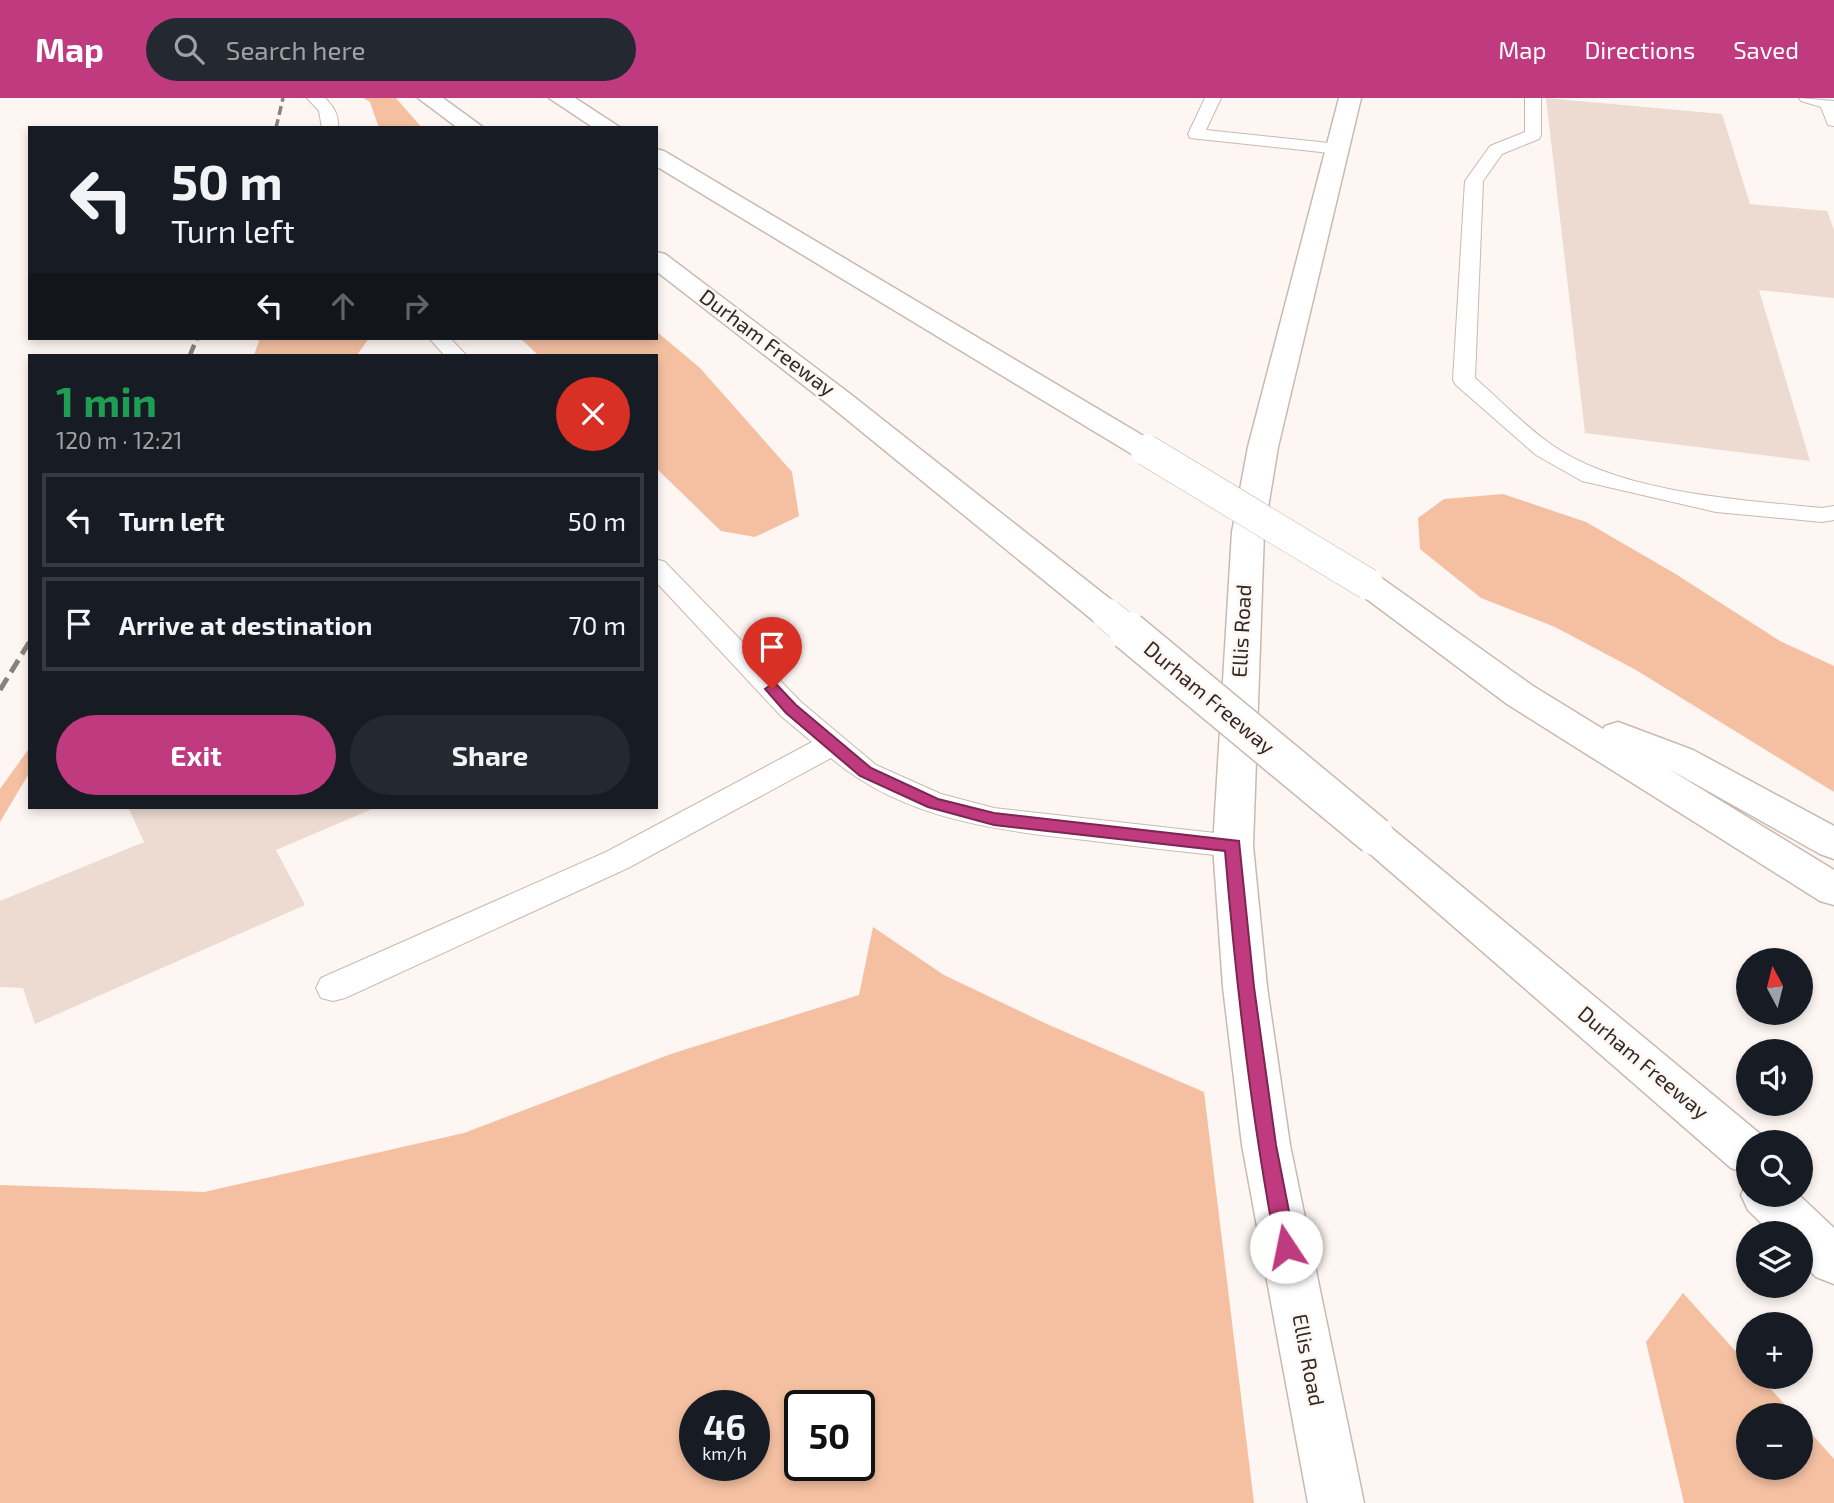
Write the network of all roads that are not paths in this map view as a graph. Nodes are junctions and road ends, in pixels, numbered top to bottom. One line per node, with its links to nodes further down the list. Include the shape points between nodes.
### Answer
1 (315, 98): 10 (lane, via 331,116)
2 (429, 98): 11 (main road)
3 (560, 98): 12 (main road)
4 (1213, 98): 13 (lane, via 1196,134)
5 (1350, 98): 13 (main road, Ellis Road)
6 (1534, 98): 18 (lane, via 1533,135 1496,150 1474,180 1464,380 1544,450 1590,477 1716,505)
7 (1807, 98): 8 (lane)
8 (1831, 104): 9 (lane)
9 (1834, 121)
10 (330, 126)
11 (470, 126)
12 (607, 126)
13 (1339, 149): 23 (main road, Ellis Road, via 1263,447 1248,532)
14 (658, 157): 20 (main road, bridge, via 1368,584)
15 (658, 262): 25 (main road, Durham Freeway, bridge, via 839,399 1107,614)
16 (441, 340): 17 (lane)
17 (454, 354)
18 (1834, 513)
19 (658, 569): 21 (lane, via 791,709)
20 (1520, 695): 22 (main road, via 1680,760); 24 (main road)
21 (833, 744): 23 (lane, via 866,772 933,803 994,819); 26 (lane, via 617,860)
22 (1834, 844)
23 (1233, 846): 33 (main road, Ellis Road, via 1245,987 1266,1145)
24 (1834, 890)
25 (1512, 951): 27 (main road, Durham Freeway); 28 (main road)
26 (333, 988)
27 (1736, 1143)
28 (1736, 1167)
29 (1778, 1207): 32 (main road)
30 (1812, 1207): 31 (main road)
31 (1834, 1226)
32 (1834, 1261)
33 (1336, 1503)

